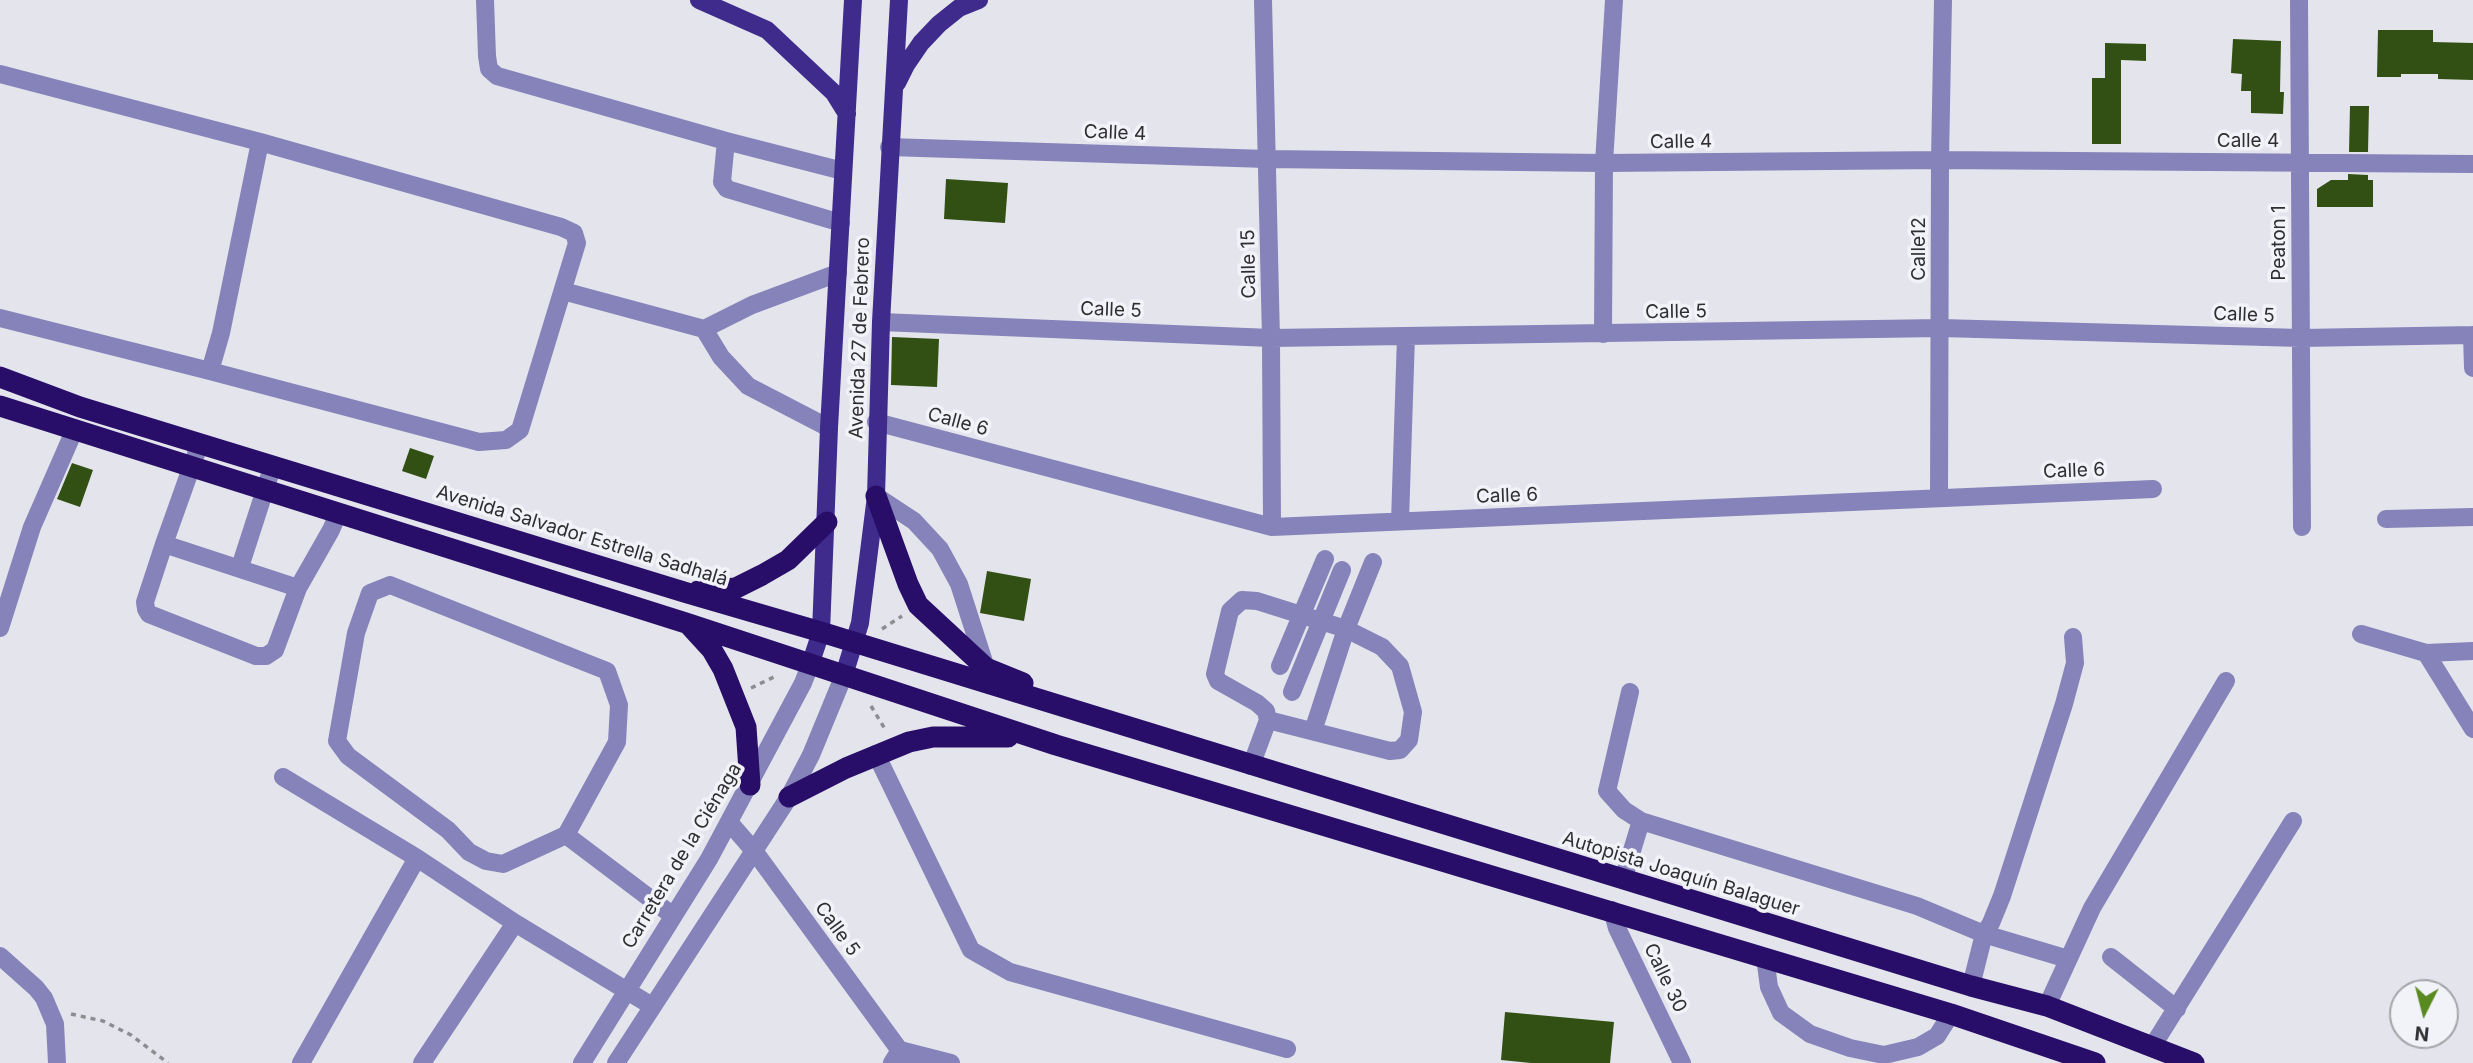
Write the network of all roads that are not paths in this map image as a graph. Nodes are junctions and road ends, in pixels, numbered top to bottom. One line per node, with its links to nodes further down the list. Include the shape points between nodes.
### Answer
1 (485, 0): 13 (street, via 489,69 497,76)
2 (699, 0): 12 (main road, via 767,30 834,93)
3 (853, 0): 12 (main road, Avenida 27 de Febrero)
4 (899, 0): 11 (main road, Avenida 27 de Febrero)
5 (979, 0): 11 (main road, via 939,24 905,65)
6 (1263, 0): 16 (street, Calle 15)
7 (1614, 0): 18 (street)
8 (1943, 0): 17 (street, Calle12)
9 (2299, 0): 19 (street, Peaton 1)
10 (0, 74): 14 (street)
11 (894, 89): 15 (main road, Avenida 27 de Febrero)
12 (847, 114): 21 (main road, Avenida 27 de Febrero)
13 (726, 141): 21 (street); 22 (street, via 722,182 727,189)
14 (260, 142): 24 (street, via 574,233 577,243); 35 (street)
15 (889, 147): 16 (street, Calle 4); 26 (main road, Avenida 27 de Febrero)
16 (1267, 159): 18 (street, Calle 4); 32 (street, Calle 15)
17 (1940, 160): 18 (street, Calle 4); 19 (street, Calle 4); 27 (street, Calle12)
18 (1604, 163): 29 (street)
19 (2300, 163): 20 (street, Calle 4); 33 (street, Peaton 1)
20 (2473, 164)
21 (843, 170): 22 (main road, Avenida 27 de Febrero)
22 (841, 223): 23 (main road, Avenida 27 de Febrero)
23 (838, 273): 28 (street, via 752,305); 39 (main road, Avenida 27 de Febrero)
24 (563, 291): 28 (street); 35 (street, via 520,430 506,440 479,442)
25 (0, 318): 35 (street)
26 (881, 323): 32 (street, Calle 5); 38 (main road, Avenida 27 de Febrero)
27 (1941, 328): 29 (street, Calle 5); 33 (street, Calle 5); 47 (street, Calle12)
28 (704, 329): 39 (street, via 721,357 748,386)
29 (1603, 334): 31 (street, Calle 5)
30 (2473, 335): 33 (street, Calle 5); 34 (street)
31 (1406, 336): 32 (street, Calle 5); 52 (street)
32 (1271, 338): 53 (street, Calle 15)
33 (2301, 338): 54 (street, Peaton 1)
34 (2473, 368)
35 (210, 371)
36 (0, 377): 41 (highway, Avenida Salvador Estrella Sadhalá)
37 (0, 406): 40 (highway)
38 (877, 422): 46 (main road, Avenida 27 de Febrero); 53 (street, Calle 6)
39 (829, 428): 51 (main road, Avenida 27 de Febrero)
40 (74, 431): 43 (highway); 65 (street, via 32,527)
41 (200, 443): 42 (highway, Avenida Salvador Estrella Sadhalá); 43 (street)
42 (273, 466): 45 (street); 61 (highway, Avenida Salvador Estrella Sadhalá)
43 (191, 467): 45 (highway); 55 (street)
44 (2153, 489): 47 (street, Calle 6)
45 (265, 491): 48 (highway); 58 (street)
46 (876, 496): 70 (main road, Avenida 27 de Febrero); 75 (highway, via 918,605); 75 (street, via 914,521 940,549 959,584)
47 (1939, 498): 52 (street, Calle 6)
48 (338, 514): 60 (street); 64 (highway)
49 (2473, 517): 50 (street)
50 (2385, 519)
51 (827, 522): 61 (highway, via 788,560 736,588); 67 (main road, Avenida 27 de Febrero)
52 (1400, 522): 53 (street, Calle 6)
53 (1272, 527)
54 (2302, 527)
55 (164, 544): 58 (street); 60 (street, via 145,602 149,614 256,656 275,650)
56 (1325, 559): 62 (street)
57 (1373, 562): 66 (street)
58 (240, 567): 60 (street)
59 (1342, 570): 63 (street)
60 (298, 588)
61 (684, 592): 67 (highway, Avenida Salvador Estrella Sadhalá)
62 (1301, 616): 63 (street); 74 (street); 80 (street, via 1257,601 1242,600 1230,611 1216,678 1257,703)
63 (1320, 622): 66 (street); 78 (street)
64 (689, 624): 73 (highway); 88 (highway, via 712,650 735,696 746,727)
65 (0, 628)
66 (1346, 629): 82 (street); 82 (street, via 1382,647 1400,666 1413,712 1409,740 1400,750 1390,751)
67 (821, 632): 70 (highway, Avenida Salvador Estrella Sadhalá); 73 (main road, Avenida 27 de Febrero)
68 (2361, 634): 72 (street)
69 (2073, 637): 100 (street, via 2075,663 2064,704 2002,895)
70 (856, 643): 76 (main road, Avenida 27 de Febrero); 83 (highway, Avenida Salvador Estrella Sadhalá)
71 (2473, 651): 72 (street)
72 (2426, 653): 81 (street)
73 (810, 665): 76 (highway); 88 (street, Carretera de la Ciénaga)
74 (1280, 666)
75 (986, 668): 83 (highway)
76 (844, 675): 84 (highway); 89 (street)
77 (2227, 681): 104 (street, via 2092,908)
78 (1292, 692)
79 (1630, 692): 90 (street, via 1607,791)
80 (1268, 720): 82 (street); 86 (street)
81 (2473, 729)
82 (1313, 731)
83 (1151, 735): 86 (highway, Autopista Joaquín Balaguer)
84 (1056, 745): 85 (highway, via 963,735 933,737); 97 (highway)
85 (885, 751): 89 (highway); 112 (street, via 971,950 1010,972)
86 (1251, 766): 96 (highway, Autopista Joaquín Balaguer)
87 (283, 777): 95 (street)
88 (750, 785): 92 (street, Carretera de la Ciénaga)
89 (789, 797): 94 (street)
90 (1641, 821): 96 (street); 100 (street, via 1917,906)
91 (2293, 821): 109 (street)
92 (729, 822): 94 (street, Calle 5); 98 (street, Carretera de la Ciénaga)
93 (566, 835): 93 (street, via 617,742 618,705 607,671 390,585 370,593 356,632 337,741 348,756 486,861 503,863); 98 (street)
94 (755, 852): 107 (street); 113 (street, Calle 5)
95 (417, 858): 99 (street); 115 (street)
96 (1623, 880): 105 (highway, Autopista Joaquín Balaguer)
97 (1612, 910): 102 (highway); 120 (street, Calle 30)
98 (672, 915): 106 (street, Carretera de la Ciénaga)
99 (516, 923): 106 (street); 116 (street)
100 (1984, 934): 104 (street); 105 (street)
101 (0, 956): 114 (street, via 36,988 51,1011)
102 (1765, 957): 110 (highway); 110 (street, via 1769,987 1781,1013 1810,1034 1850,1048 1884,1055 1918,1047 1937,1036)
103 (2112, 957): 109 (street)
104 (2068, 959): 108 (street)
105 (1971, 986): 108 (highway, Autopista Joaquín Balaguer)
106 (627, 989): 107 (street); 117 (street, Carretera de la Ciénaga)
107 (652, 1006): 118 (street)
108 (2048, 1006): 111 (highway, Autopista Joaquín Balaguer)
109 (2177, 1009): 111 (street)
110 (1951, 1014): 121 (highway)
111 (2152, 1047): 122 (highway, Autopista Joaquín Balaguer)
112 (1287, 1049)
113 (900, 1059): 119 (street)
114 (57, 1063)
115 (301, 1063)
116 (422, 1063)
117 (582, 1063)
118 (616, 1063)
119 (951, 1063)
120 (1682, 1063)
121 (2095, 1063)
122 (2194, 1063)

